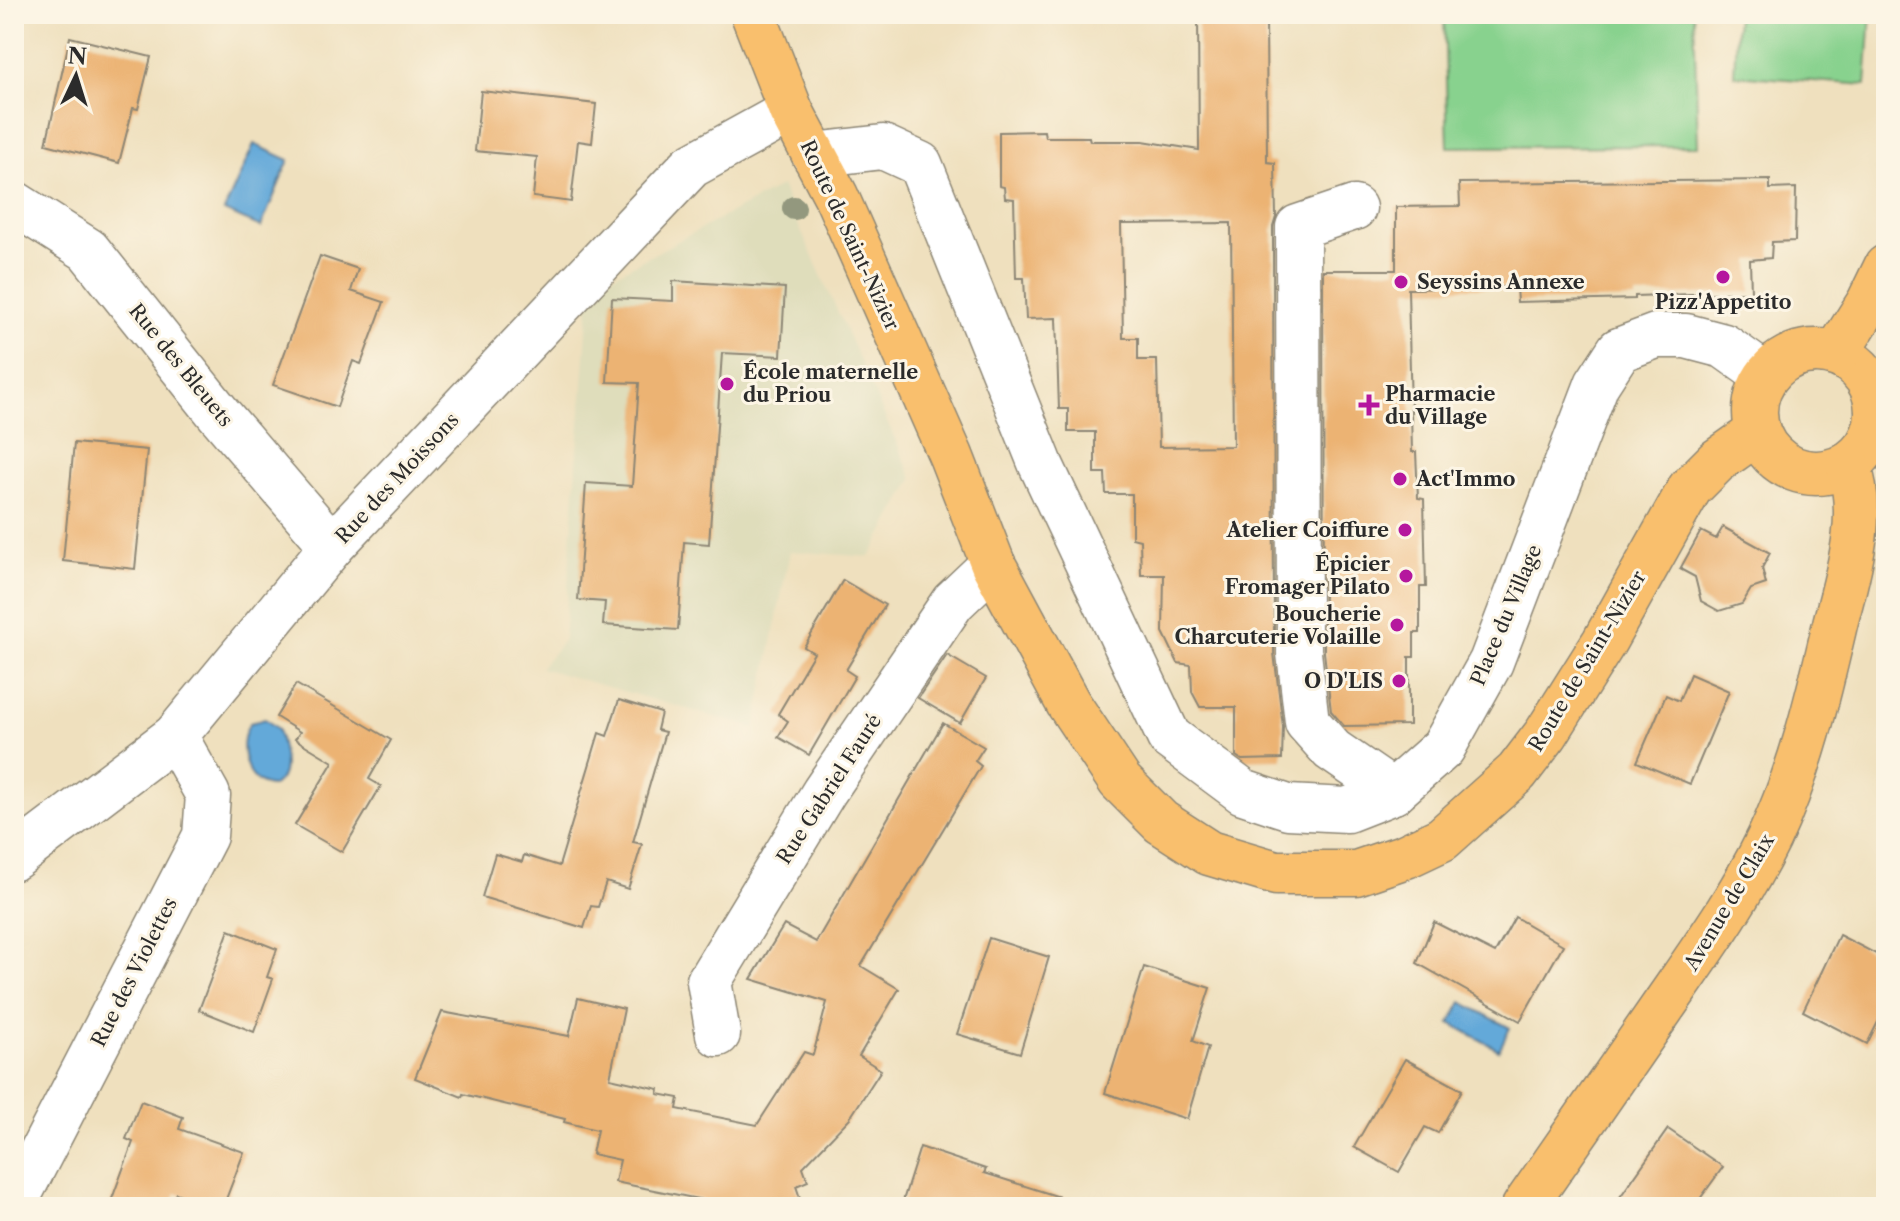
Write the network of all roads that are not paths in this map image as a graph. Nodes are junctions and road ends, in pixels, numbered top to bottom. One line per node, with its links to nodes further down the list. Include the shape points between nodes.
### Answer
1 (753, 14): 2 (main road, Route de Saint-Nizier)
2 (791, 111): 3 (main road, Route de Saint-Nizier); 11 (street, Rue des Moissons, via 691,166)
3 (814, 155): 12 (main road, Route de Saint-Nizier, via 951,456); 14 (street, Place du Village, via 883,147 920,164 1041,465 1169,737 1243,792 1288,807 1347,810)
4 (14, 203): 11 (street, Rue des Bleuets, via 88,250)
5 (1354, 208): 14 (street, via 1298,227 1299,653 1307,722 1332,750)
6 (1886, 267): 7 (main road)
7 (1836, 354): 8 (main road, via 1810,351 1785,359); 10 (main road, via 1868,379 1875,398 1877,419)
8 (1766, 376): 9 (main road, via 1754,413); 14 (street, Place du Village, via 1724,346 1686,336 1656,336 1619,350 1597,384 1491,662 1443,748)
9 (1758, 432): 10 (main road, via 1779,461 1813,473 1831,471); 12 (main road, Route de Saint-Nizier, via 1690,488 1604,642 1517,772 1442,839 1356,873 1276,873 1209,853 1161,822 1120,781 1068,703)
10 (1868, 448): 18 (main road, Avenue de Claix, via 1854,481 1855,534 1805,750 1769,839 1716,931)
11 (332, 546): 13 (street, Rue des Moissons)
12 (993, 564): 16 (street, Rue Gabriel Fauré, via 953,602 824,792 709,981)
13 (175, 736): 15 (street, Rue des Moissons); 17 (street, Rue des Violettes, via 208,795 205,836)
14 (1393, 792)
15 (14, 858)
16 (718, 1034)
17 (14, 1205)
18 (1524, 1207)

